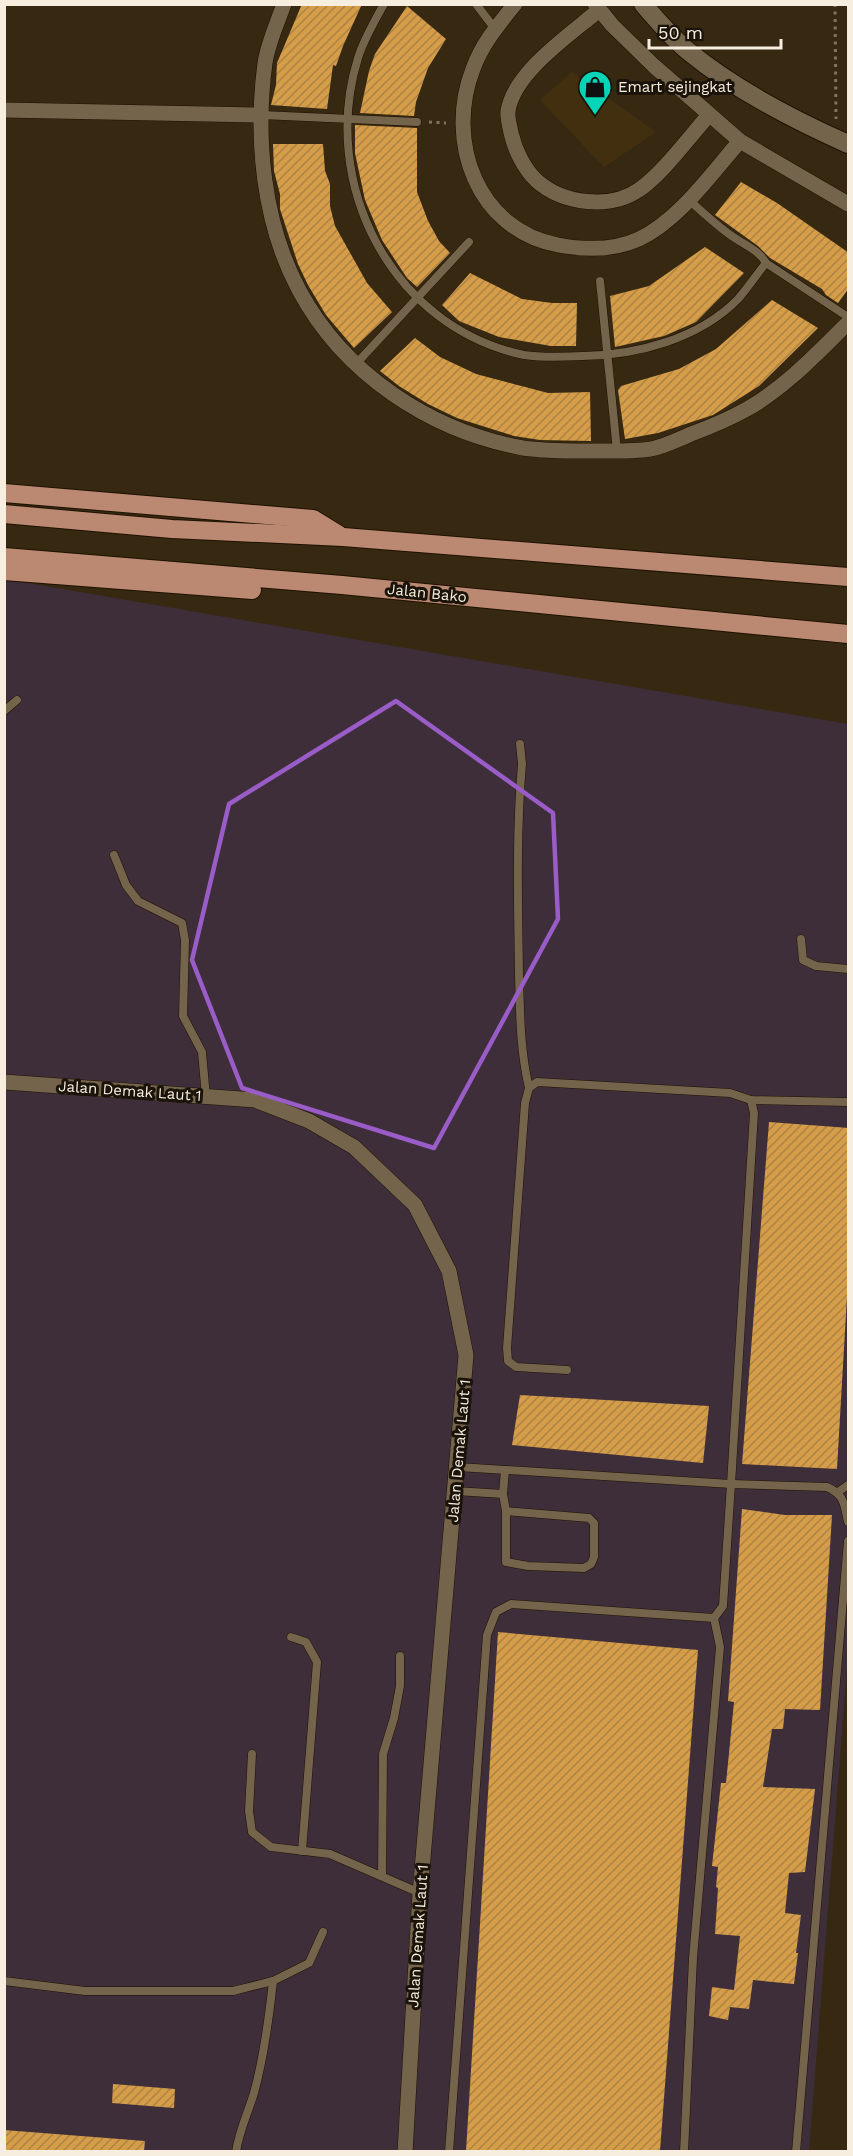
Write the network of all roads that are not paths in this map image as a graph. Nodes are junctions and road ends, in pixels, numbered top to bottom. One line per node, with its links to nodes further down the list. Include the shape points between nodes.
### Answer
1 (284, 4): 9 (street, via 265,63)
2 (384, 4): 11 (lane, via 358,58)
3 (476, 4): 7 (lane)
4 (515, 4): 7 (street)
5 (643, 4): 14 (street, via 675,39 707,65 763,101)
6 (597, 7): 10 (street); 10 (street, via 523,79 508,111 518,155 536,180 565,197 587,201 627,196 659,172)
7 (495, 29): 15 (street, via 472,71 463,124 470,170 487,202 511,226 546,243 596,249 628,243 665,224)
8 (4, 110): 9 (street)
9 (262, 115): 11 (lane); 24 (street, via 264,174 282,250 299,290)
10 (709, 115): 13 (street)
11 (348, 119): 12 (lane); 20 (lane, via 351,171 362,210 392,270)
12 (417, 122)
13 (740, 141): 15 (street); 16 (street)
14 (842, 141)
15 (688, 199): 18 (lane, via 728,234 760,253)
16 (849, 204)
17 (469, 242): 20 (lane)
18 (766, 263): 21 (lane); 23 (lane, via 739,298 706,323 666,341)
19 (600, 281): 23 (lane)
20 (417, 298): 23 (lane, via 465,332 510,351 548,357); 24 (lane)
21 (849, 317)
22 (849, 323): 25 (street, via 793,375 749,408 652,448)
23 (607, 356): 25 (lane)
24 (355, 364): 25 (street, via 426,415 492,440 525,448)
25 (616, 451)
26 (4, 493): 28 (main road, via 313,519)
27 (4, 514): 28 (main road)
28 (343, 537): 31 (main road)
29 (4, 557): 32 (main road, Jalan Bako)
30 (4, 571): 32 (main road, via 308,595)
31 (849, 577)
32 (342, 585): 33 (main road, Jalan Bako)
33 (849, 634)
34 (17, 700): 35 (lane)
35 (4, 711)
36 (520, 744): 41 (lane, via 519,1002 521,1053)
37 (114, 855): 42 (lane, via 126,885 138,901 182,923 183,1016 202,1052)
38 (801, 939): 39 (lane, via 803,960 816,966)
39 (849, 969)
40 (4, 1082): 42 (street, Jalan Demak Laut 1)
41 (529, 1088): 43 (lane, via 537,1083 571,1084 730,1093); 45 (lane, via 508,1361 516,1367)
42 (206, 1097): 46 (street, Jalan Demak Laut 1, via 255,1100 309,1121 354,1147 416,1205 449,1271 466,1355)
43 (751, 1100): 44 (lane); 48 (lane, via 754,1113)
44 (849, 1102)
45 (567, 1370)
46 (458, 1467): 47 (lane); 50 (street, Jalan Demak Laut 1)
47 (505, 1470): 48 (lane); 52 (lane)
48 (731, 1484): 51 (lane, via 827,1487); 56 (lane, via 723,1605)
49 (849, 1485): 51 (lane)
50 (456, 1491): 52 (lane); 62 (street, Jalan Demak Laut 1)
51 (838, 1492): 54 (lane)
52 (503, 1494): 53 (lane)
53 (506, 1511): 53 (lane, via 506,1562 584,1568 591,1564 594,1523 589,1518)
54 (849, 1522)
55 (849, 1541): 70 (lane)
56 (714, 1618): 68 (lane, via 511,1604 496,1612 487,1635); 69 (lane, via 720,1647 693,1958)
57 (291, 1637): 60 (lane, via 306,1642 317,1662)
58 (400, 1656): 61 (lane, via 400,1686 383,1754)
59 (252, 1754): 60 (lane, via 252,1832 271,1847)
60 (302, 1851): 61 (lane, via 330,1854)
61 (382, 1876): 62 (lane)
62 (420, 1893): 67 (street, Jalan Demak Laut 1)
63 (323, 1932): 65 (lane, via 309,1963)
64 (4, 1981): 65 (lane, via 85,1992 154,1993 233,1991)
65 (273, 1981): 66 (lane, via 254,2092)
66 (236, 2151)
67 (405, 2151)
68 (450, 2151)
69 (684, 2151)
70 (796, 2151)

